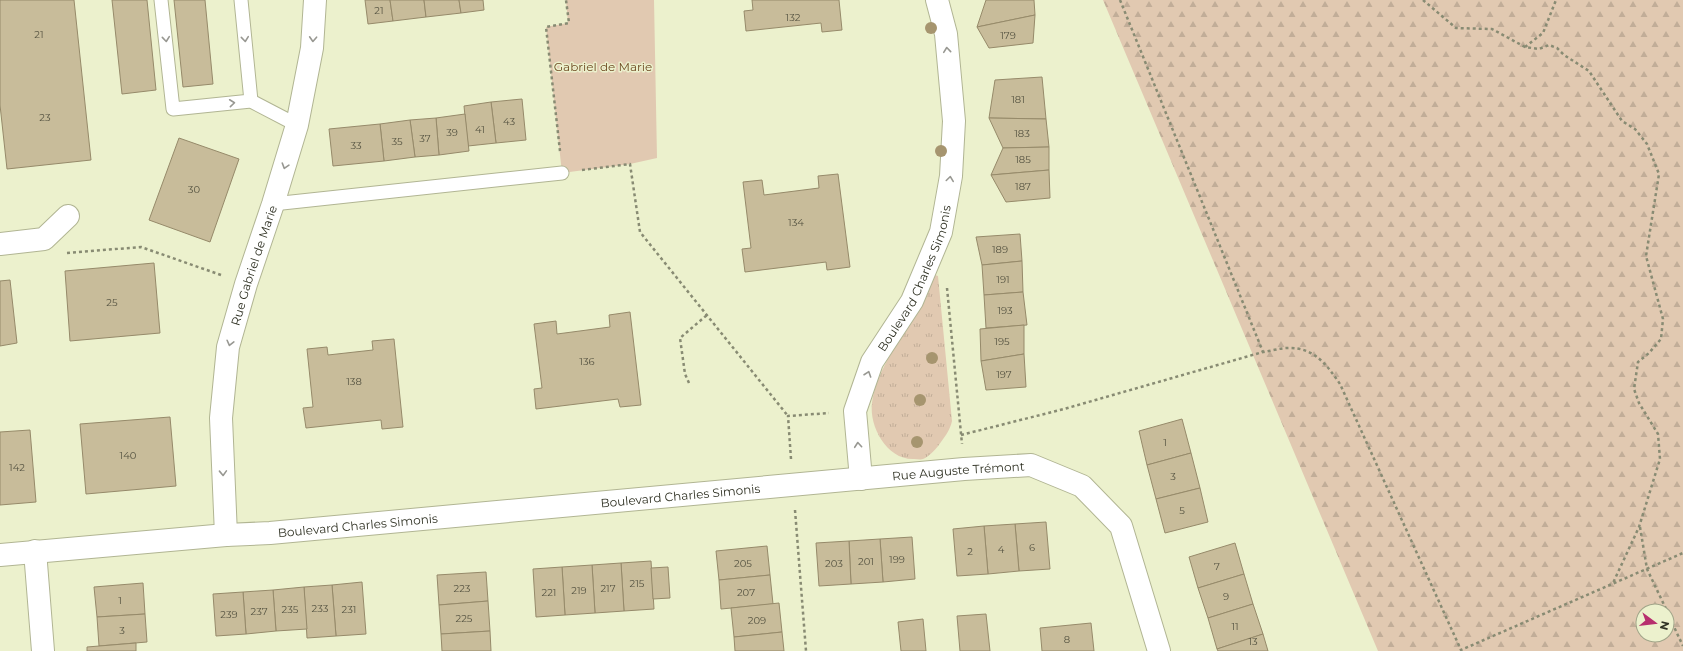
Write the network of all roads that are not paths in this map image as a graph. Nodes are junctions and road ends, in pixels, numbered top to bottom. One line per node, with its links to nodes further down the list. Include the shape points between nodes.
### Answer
1 (161, 0): 5 (lane, one-way to 5, via 173,109)
2 (241, 0): 5 (lane, one-way to 5)
3 (315, 0): 6 (street, Rue Gabriel de Marie, one-way to 6, via 312,48)
4 (937, 0): 11 (street, Boulevard Charles Simonis, one-way to 4, via 855,411 872,362 912,301 941,232 951,176 954,121 946,34)
5 (251, 101): 6 (lane)
6 (297, 125): 8 (street, Rue Gabriel de Marie, one-way to 8)
7 (562, 173): 8 (lane)
8 (273, 204): 12 (street, Rue Gabriel de Marie, one-way to 12, via 228,348 220,418)
9 (68, 216): 10 (street, via 44,239)
10 (0, 244)
11 (861, 479): 12 (street, Boulevard Charles Simonis); 16 (street, Rue Auguste Trémont, via 1031,465 1082,486 1121,526)
12 (226, 535): 13 (street, Boulevard Charles Simonis)
13 (35, 551): 14 (street, Boulevard Charles Simonis); 15 (street)
14 (0, 555)
15 (43, 651)
16 (1159, 651)

